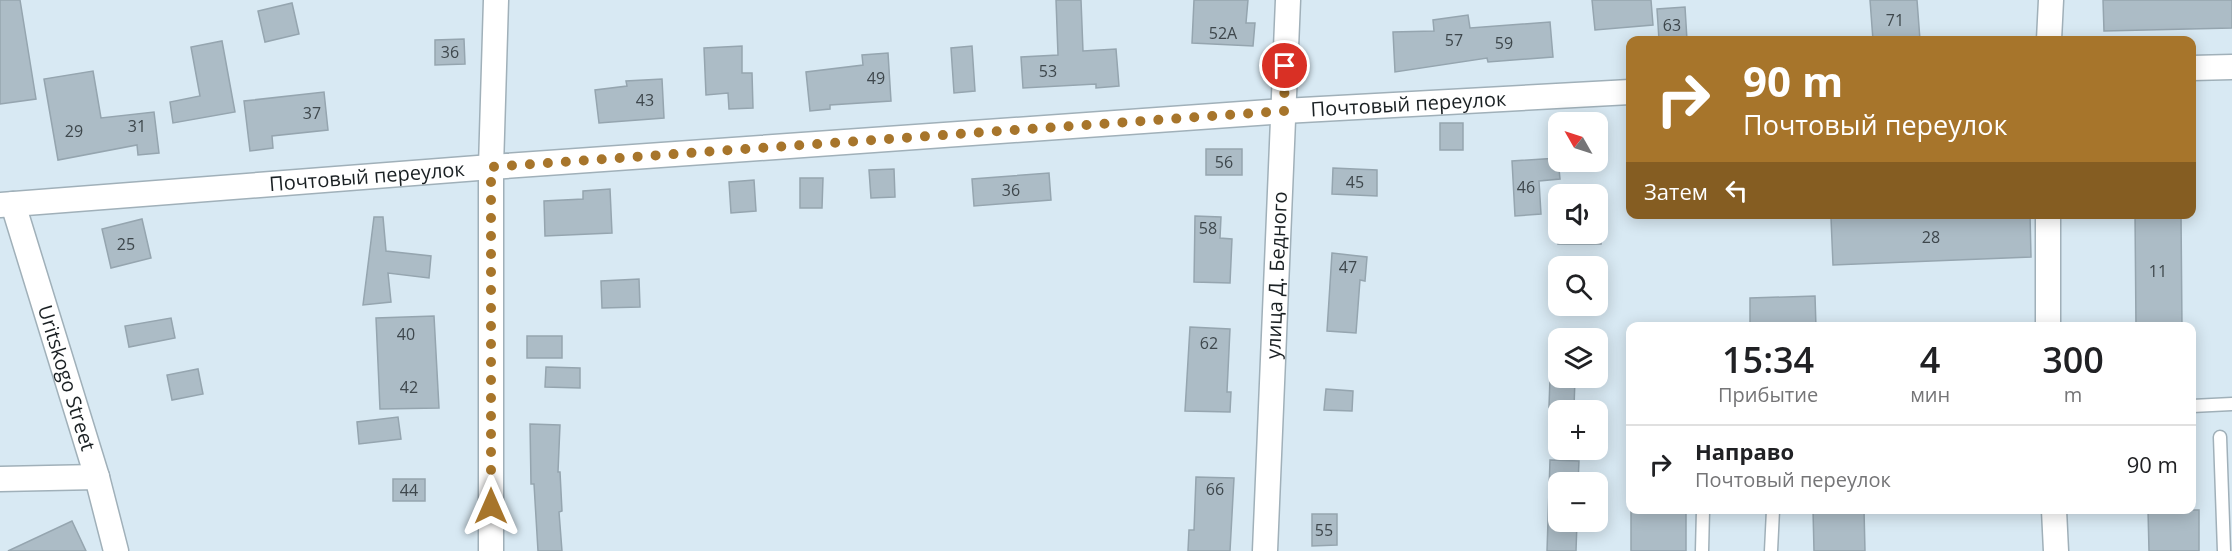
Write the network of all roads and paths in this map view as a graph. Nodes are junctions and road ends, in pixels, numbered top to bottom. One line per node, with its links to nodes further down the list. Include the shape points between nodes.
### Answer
1 (496, 0): 9 (street)
2 (1288, 0): 8 (street, улица Д. Бедного)
3 (2051, 0): 4 (street)
4 (2049, 36)
5 (2232, 67): 6 (street)
6 (2196, 68)
7 (1626, 92): 8 (street, Почтовый переулок)
8 (1284, 111): 9 (street, Почтовый переулок); 23 (street, улица Д. Бедного)
9 (491, 167): 10 (street, Почтовый переулок); 22 (street)
10 (6, 204): 16 (street, Uritskogo Street)
11 (2048, 219): 12 (street)
12 (2048, 322)
13 (2232, 404): 14 (lane)
14 (2196, 406)
15 (2220, 437): 27 (lane)
16 (98, 477): 17 (street); 21 (street, Uritskogo Street)
17 (0, 479)
18 (1703, 514): 24 (lane)
19 (1773, 514): 25 (lane)
20 (2054, 514): 26 (street)
21 (116, 551)
22 (491, 551)
23 (1265, 551)
24 (1702, 551)
25 (1771, 551)
26 (2056, 551)
27 (2224, 551)

